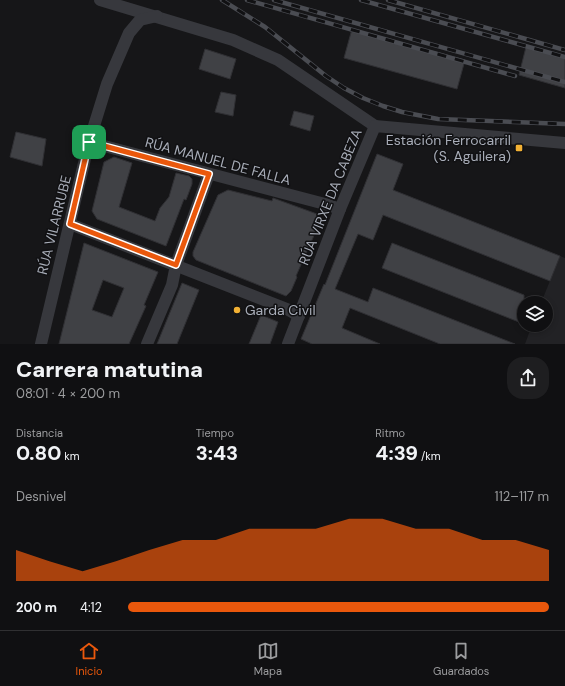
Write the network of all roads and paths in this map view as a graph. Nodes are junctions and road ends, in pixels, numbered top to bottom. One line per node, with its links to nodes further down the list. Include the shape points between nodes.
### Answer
1 (100, 0): 2 (street)
2 (156, 16): 3 (street, via 233,40 278,60); 4 (street, RÚA VILARRUBE, via 140,20 128,33 107,84)
3 (376, 126): 5 (street, RÚA VIRXE DA CABEZA); 7 (street, RÚA VIRXE DA CABEZA)
4 (89, 142): 6 (street, RÚA MANUEL DE FALLA); 8 (street, RÚA VILARRUBE)
5 (565, 143)
6 (209, 174): 7 (street, RÚA MANUEL DE FALLA); 9 (street)
7 (340, 209): 10 (street, RÚA VIRXE DA CABEZA)
8 (70, 224): 9 (street); 11 (street, RÚA VILARRUBE)
9 (176, 265): 10 (street); 12 (street, via 172,285)
10 (299, 316): 13 (street, RÚA VIRXE DA CABEZA)
11 (41, 344)
12 (148, 344)
13 (288, 344)

